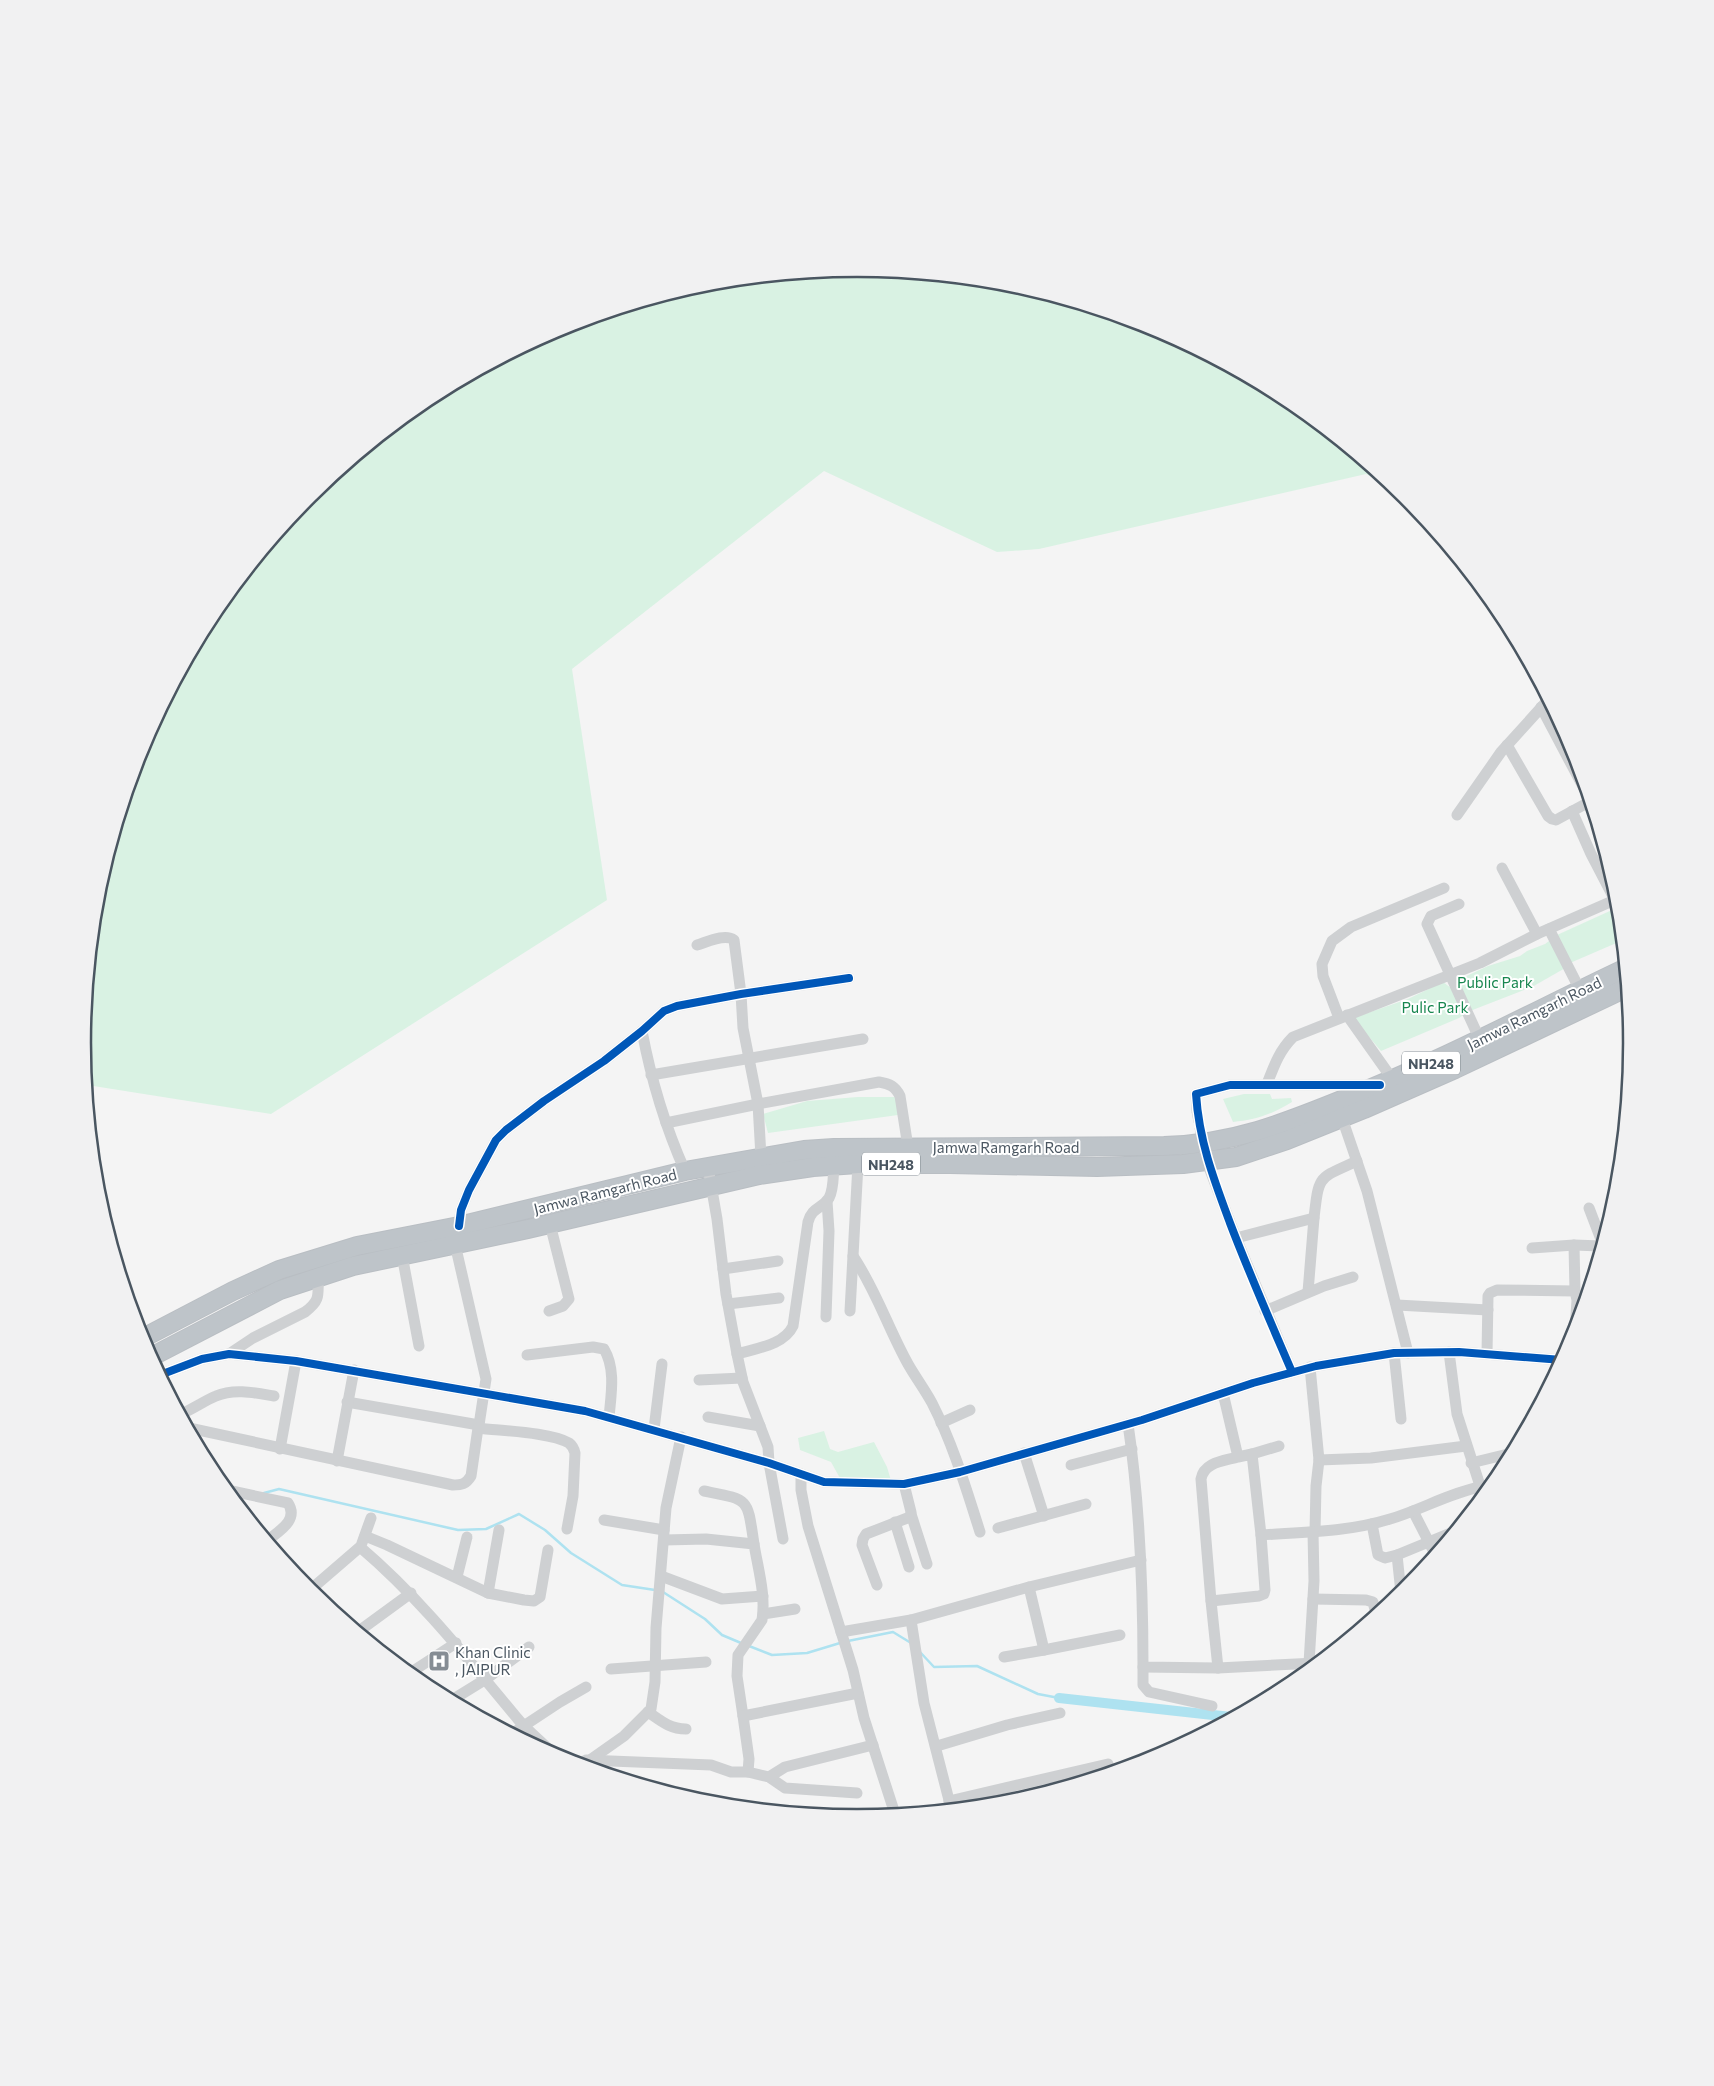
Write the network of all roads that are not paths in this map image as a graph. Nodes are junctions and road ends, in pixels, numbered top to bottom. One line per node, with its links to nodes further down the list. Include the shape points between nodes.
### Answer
1 (1544, 704): 2 (street)
2 (1507, 745): 4 (street, via 1548,816 1556,820); 5 (street)
3 (1584, 805): 4 (street)
4 (1572, 812): 7 (street)
5 (1457, 815)
6 (1502, 868): 12 (street)
7 (1604, 876)
8 (1444, 888): 20 (street, via 1351,927 1332,941 1322,964 1323,976)
9 (1459, 904): 15 (street, via 1431,916 1427,924)
10 (1610, 905): 11 (street)
11 (1549, 929): 12 (street); 17 (street)
12 (1538, 934): 15 (street)
13 (697, 945): 19 (street, via 726,937 734,940)
14 (1619, 971): 17 (highway, Jamwa Ramgarh Road / NH248)
15 (1450, 975): 20 (street); 23 (street)
16 (849, 978): 19 (street)
17 (1580, 990): 23 (highway, Jamwa Ramgarh Road / NH248)
18 (1621, 990): 30 (highway, Jamwa Ramgarh Road / NH248)
19 (741, 994): 21 (street, via 677,1006 664,1011); 24 (street)
20 (1343, 1017): 26 (street); 27 (street, via 1300,1034 1285,1045)
21 (642, 1031): 25 (street); 46 (street, via 537,1106 496,1140 469,1190)
22 (863, 1039): 24 (street)
23 (1480, 1040): 26 (highway, Jamwa Ramgarh Road / NH248)
24 (749, 1058): 25 (street); 28 (street)
25 (651, 1075): 31 (street)
26 (1386, 1082): 27 (street); 32 (highway, Jamwa Ramgarh Road / NH248, via 1261,1131 1231,1139)
27 (1267, 1084): 29 (street, via 1230,1085 1196,1094)
28 (758, 1104): 31 (street); 33 (street, via 879,1082 890,1084 896,1088 903,1103); 34 (street)
29 (1197, 1111)
30 (1342, 1118): 35 (street); 36 (highway, Jamwa Ramgarh Road / NH248, via 1256,1151)
31 (666, 1123): 40 (street)
32 (1202, 1138): 33 (highway, Jamwa Ramgarh Road / NH248, via 1164,1146); 36 (street)
33 (908, 1147): 34 (highway, Jamwa Ramgarh Road / NH248, via 834,1148)
34 (761, 1157): 39 (highway, Jamwa Ramgarh Road / NH248)
35 (1357, 1161): 44 (street, via 1321,1180); 63 (street)
36 (1207, 1162): 37 (highway, Jamwa Ramgarh Road / NH248, via 1097,1167); 48 (street)
37 (858, 1164): 38 (highway, Jamwa Ramgarh Road / NH248); 54 (street)
38 (834, 1165): 41 (highway, Jamwa Ramgarh Road / NH248); 42 (street)
39 (708, 1167): 40 (highway, Jamwa Ramgarh Road / NH248); 41 (street)
40 (685, 1171): 46 (highway, Jamwa Ramgarh Road / NH248)
41 (710, 1185): 45 (highway, Jamwa Ramgarh Road / NH248); 56 (street)
42 (827, 1201): 68 (street); 76 (street, via 810,1214 791,1331 778,1340)
43 (1589, 1208): 47 (street)
44 (1314, 1218): 48 (street); 59 (street)
45 (550, 1224): 49 (highway, Jamwa Ramgarh Road / NH248); 66 (street, via 569,1299 563,1306)
46 (459, 1226): 69 (highway, Jamwa Ramgarh Road / NH248, via 357,1246 279,1270)
47 (1599, 1233)
48 (1236, 1238): 64 (street)
49 (455, 1244): 53 (highway, Jamwa Ramgarh Road / NH248); 89 (street, via 486,1378)
50 (1574, 1244): 51 (street); 52 (street); 60 (street)
51 (1596, 1246)
52 (1532, 1248)
53 (402, 1255): 57 (highway, Jamwa Ramgarh Road / NH248); 70 (street)
54 (852, 1256): 67 (street); 97 (street, via 871,1284 908,1365)
55 (778, 1261): 56 (street)
56 (723, 1269): 62 (street)
57 (318, 1276): 74 (highway, Jamwa Ramgarh Road / NH248, via 280,1290); 75 (street, via 318,1299 314,1306)
58 (1353, 1277): 59 (street)
59 (1308, 1292): 64 (street)
60 (1579, 1297): 65 (street, via 1497,1290 1488,1296)
61 (779, 1298): 62 (street)
62 (728, 1304): 76 (street)
63 (1397, 1306): 65 (street); 73 (street)
64 (1265, 1310): 84 (street)
65 (1488, 1310): 77 (street)
66 (549, 1311)
67 (850, 1311)
68 (826, 1317)
69 (150, 1335)
70 (419, 1346)
71 (1448, 1352): 73 (street); 77 (street); 105 (street, via 1457,1414)
72 (1394, 1353): 73 (street); 82 (street); 96 (street)
73 (1408, 1353)
74 (158, 1354)
75 (229, 1354): 80 (street); 85 (street, via 202,1359)
76 (737, 1354): 86 (street)
77 (1487, 1354): 79 (street)
78 (527, 1355): 95 (street, via 593,1347 604,1349 612,1379)
79 (1554, 1359)
80 (296, 1361): 83 (street); 106 (street)
81 (662, 1364): 101 (street)
82 (1310, 1367): 84 (street); 112 (street)
83 (354, 1370): 89 (street); 91 (street)
84 (1292, 1372): 88 (street)
85 (166, 1373)
86 (742, 1378): 87 (street); 100 (street)
87 (698, 1380)
88 (1223, 1393): 98 (street); 110 (street)
89 (484, 1394): 95 (street); 99 (street)
90 (274, 1396): 93 (street, via 255,1392 226,1393)
91 (347, 1402): 99 (street); 113 (street)
92 (970, 1410): 97 (street)
93 (186, 1411)
94 (708, 1416): 100 (street)
95 (609, 1418): 101 (street)
96 (1401, 1419)
97 (941, 1422): 117 (street)
98 (1128, 1424): 107 (street); 108 (street)
99 (478, 1426): 113 (street, via 471,1476 462,1485); 133 (street, via 549,1437 573,1447 573,1496)
100 (760, 1426): 114 (street, via 768,1447)
101 (654, 1429): 103 (street)
102 (196, 1430): 106 (street)
103 (681, 1437): 114 (street); 138 (street, via 666,1508)
104 (1280, 1446): 109 (street)
105 (1466, 1446): 112 (street, via 1371,1458); 115 (street)
106 (280, 1449): 113 (street)
107 (1132, 1449): 116 (street); 149 (street)
108 (1024, 1453): 117 (street); 127 (street)
109 (1252, 1454): 110 (street); 137 (street)
110 (1238, 1456): 162 (street, via 1209,1466 1202,1473)
111 (1502, 1456): 115 (street)
112 (1319, 1460): 136 (street)
113 (337, 1461)
114 (769, 1463): 118 (street); 142 (street)
115 (1472, 1463): 120 (street)
116 (1072, 1466)
117 (960, 1472): 119 (street); 135 (street)
118 (801, 1474): 119 (street, via 824,1482); 169 (street, via 808,1526)
119 (904, 1484): 126 (street)
120 (1481, 1487)
121 (704, 1491): 145 (street, via 736,1497 746,1504)
122 (1478, 1491): 125 (street, via 1463,1491)
123 (237, 1492): 139 (street, via 288,1503 289,1522)
124 (1086, 1504): 127 (street)
125 (1413, 1511): 131 (street); 144 (street)
126 (911, 1514): 130 (street); 150 (street)
127 (1044, 1516): 132 (street)
128 (371, 1518): 143 (street)
129 (604, 1520): 138 (street)
130 (894, 1522): 151 (street); 156 (street, via 866,1534 863,1539 862,1545)
131 (1372, 1524): 136 (street); 148 (street, via 1378,1555 1385,1558)
132 (998, 1528)
133 (567, 1529)
134 (499, 1530): 159 (street)
135 (980, 1532)
136 (1314, 1532): 137 (street); 161 (street)
137 (1261, 1534): 162 (street, via 1264,1594)
138 (664, 1535): 145 (street); 153 (street)
139 (272, 1537)
140 (467, 1537): 152 (street)
141 (1442, 1537): 144 (street)
142 (783, 1539)
143 (362, 1541): 152 (street); 155 (street); 158 (street)
144 (1430, 1542): 146 (street); 148 (street)
145 (754, 1544): 160 (street)
146 (1433, 1548)
147 (548, 1550): 159 (street, via 542,1594 538,1600)
148 (1397, 1555): 154 (street)
149 (1141, 1560): 157 (street); 178 (street)
150 (926, 1564)
151 (908, 1567)
152 (457, 1577): 159 (street)
153 (661, 1578): 160 (street, via 722,1599); 177 (street)
154 (1400, 1582)
155 (316, 1584)
156 (877, 1585)
157 (1029, 1588): 166 (street); 172 (street)
158 (411, 1593): 167 (street); 170 (street)
159 (488, 1593)
160 (763, 1596): 165 (street)
161 (1313, 1599): 163 (street, via 1366,1600 1373,1602); 174 (street)
162 (1211, 1601): 179 (street)
163 (1374, 1607)
164 (795, 1608): 165 (street)
165 (763, 1614): 189 (street, via 738,1655 737,1676)
166 (911, 1620): 169 (street); 195 (street, via 924,1703)
167 (364, 1629)
168 (1120, 1635): 172 (street)
169 (843, 1637): 184 (street)
170 (456, 1643): 180 (street); 182 (street)
171 (529, 1647): 182 (street)
172 (1044, 1650): 173 (street)
173 (1004, 1657)
174 (1313, 1658)
175 (706, 1662): 177 (street)
176 (1305, 1663): 179 (street)
177 (655, 1667): 181 (street); 187 (street, via 651,1710)
178 (1143, 1667): 179 (street); 186 (street, via 1143,1685 1149,1692)
179 (1218, 1668)
180 (416, 1669)
181 (611, 1669)
182 (486, 1679): 185 (street); 190 (street)
183 (586, 1687): 190 (street)
184 (858, 1693): 189 (street); 194 (street)
185 (458, 1696)
186 (1212, 1706)
187 (648, 1712): 191 (street, via 668,1726); 196 (street, via 624,1736)
188 (1060, 1713): 195 (street)
189 (743, 1716): 199 (street)
190 (525, 1726): 192 (street); 193 (street)
191 (686, 1729)
192 (518, 1730)
193 (537, 1738)
194 (873, 1745): 200 (street, via 794,1764); 204 (street)
195 (936, 1746): 203 (street)
196 (589, 1759)
197 (596, 1762): 199 (street, via 711,1765 731,1772)
198 (1108, 1764): 202 (street)
199 (748, 1772): 200 (street)
200 (769, 1777): 201 (street, via 785,1788)
201 (857, 1793)
202 (969, 1800)
203 (949, 1803)
204 (893, 1808)

